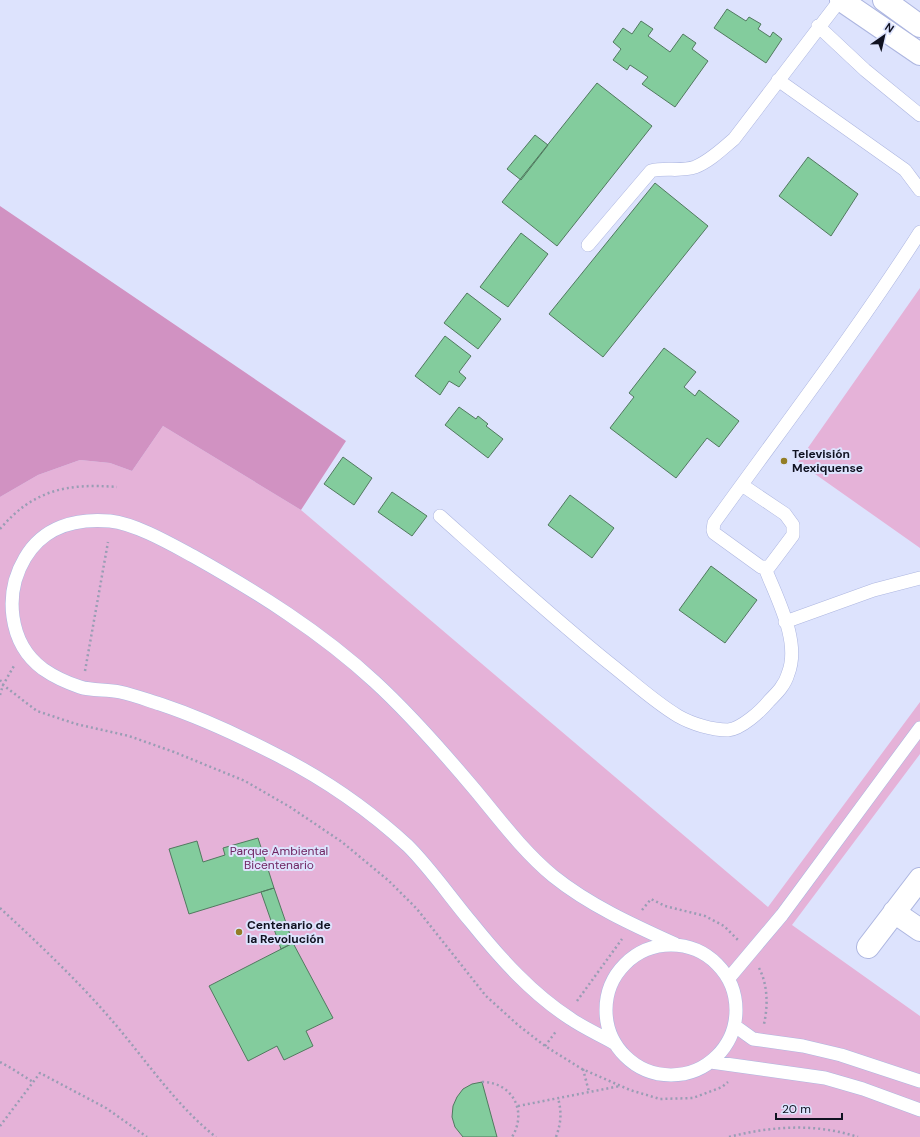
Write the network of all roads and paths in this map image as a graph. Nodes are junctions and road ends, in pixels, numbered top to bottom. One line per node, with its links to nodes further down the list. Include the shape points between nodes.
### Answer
1 (840, 0): 3 (lane); 5 (main road)
2 (896, 3): 4 (main road)
3 (818, 26): 6 (lane); 7 (lane, via 865,70)
4 (920, 26)
5 (920, 54)
6 (778, 80): 8 (lane, via 905,170); 10 (lane, via 734,138 716,154 694,167 660,168 651,171)
7 (920, 115)
8 (920, 190)
9 (920, 232): 11 (lane)
10 (588, 245)
11 (742, 484): 16 (lane, via 785,514 793,525 792,535 771,565); 16 (lane, via 714,524 713,530)
12 (117, 487): 14 (path, via 62,488 31,500 12,515)
13 (440, 516): 18 (lane, via 568,629 659,703 680,717 699,725 730,730 755,716 778,691 792,661 791,639)
14 (0, 529)
15 (108, 542): 20 (path)
16 (765, 568): 18 (lane)
17 (920, 578): 18 (lane, via 874,590)
18 (785, 622)
19 (24, 648): 22 (path); 28 (lane, via 13,624 11,597 17,571 31,548 51,531 76,521 112,521 171,544 283,610 350,661 415,722 528,852 582,897); 34 (lane, via 42,668 82,688 118,691 210,722 298,765 341,793 377,819 410,848 500,957 530,988)
20 (84, 675)
21 (0, 680): 22 (path)
22 (3, 685): 23 (path); 38 (path, via 37,711 76,724 128,736 174,752 245,781 290,807 342,842 389,881 417,909 486,996)
23 (0, 695)
24 (920, 728): 32 (lane, via 782,915)
25 (920, 879): 27 (main road)
26 (0, 908): 53 (path, via 64,969 109,1017 155,1073)
27 (894, 912): 29 (main road); 31 (main road)
28 (633, 924): 30 (lane); 32 (path, via 651,899 666,906 705,916 724,926); 34 (path)
29 (920, 930)
30 (675, 944): 33 (lane, via 696,949 715,961); 37 (lane, via 655,946 636,953 621,967 610,984 605,1004 607,1024)
31 (868, 947)
32 (750, 952): 33 (lane); 36 (path, via 762,976 768,1007)
33 (729, 978): 35 (lane, via 737,1010)
34 (566, 1016): 37 (lane); 38 (path)
35 (735, 1026): 36 (lane, via 754,1039); 40 (lane, via 726,1046)
36 (761, 1040): 43 (lane, via 842,1055)
37 (614, 1043): 40 (lane, via 628,1060 648,1071 670,1075 692,1072)
38 (545, 1046): 42 (path)
39 (0, 1062): 44 (path)
40 (711, 1062): 41 (lane)
41 (746, 1066): 46 (path, via 722,1087 693,1098 660,1100); 50 (lane, via 825,1078)
42 (582, 1068): 46 (path); 47 (path)
43 (920, 1081)
44 (33, 1082): 51 (path); 52 (path, via 40,1073 106,1108)
45 (482, 1082): 49 (path, via 498,1084 507,1090)
46 (621, 1086): 47 (path)
47 (589, 1092): 48 (path)
48 (558, 1098): 49 (path); 55 (path, via 562,1111)
49 (518, 1106): 54 (path, via 520,1118)
50 (920, 1110)
51 (0, 1126)
52 (147, 1137)
53 (216, 1137)
54 (512, 1137)
55 (556, 1137)
56 (729, 1137): 57 (path, via 757,1130 809,1127)
57 (858, 1137)

